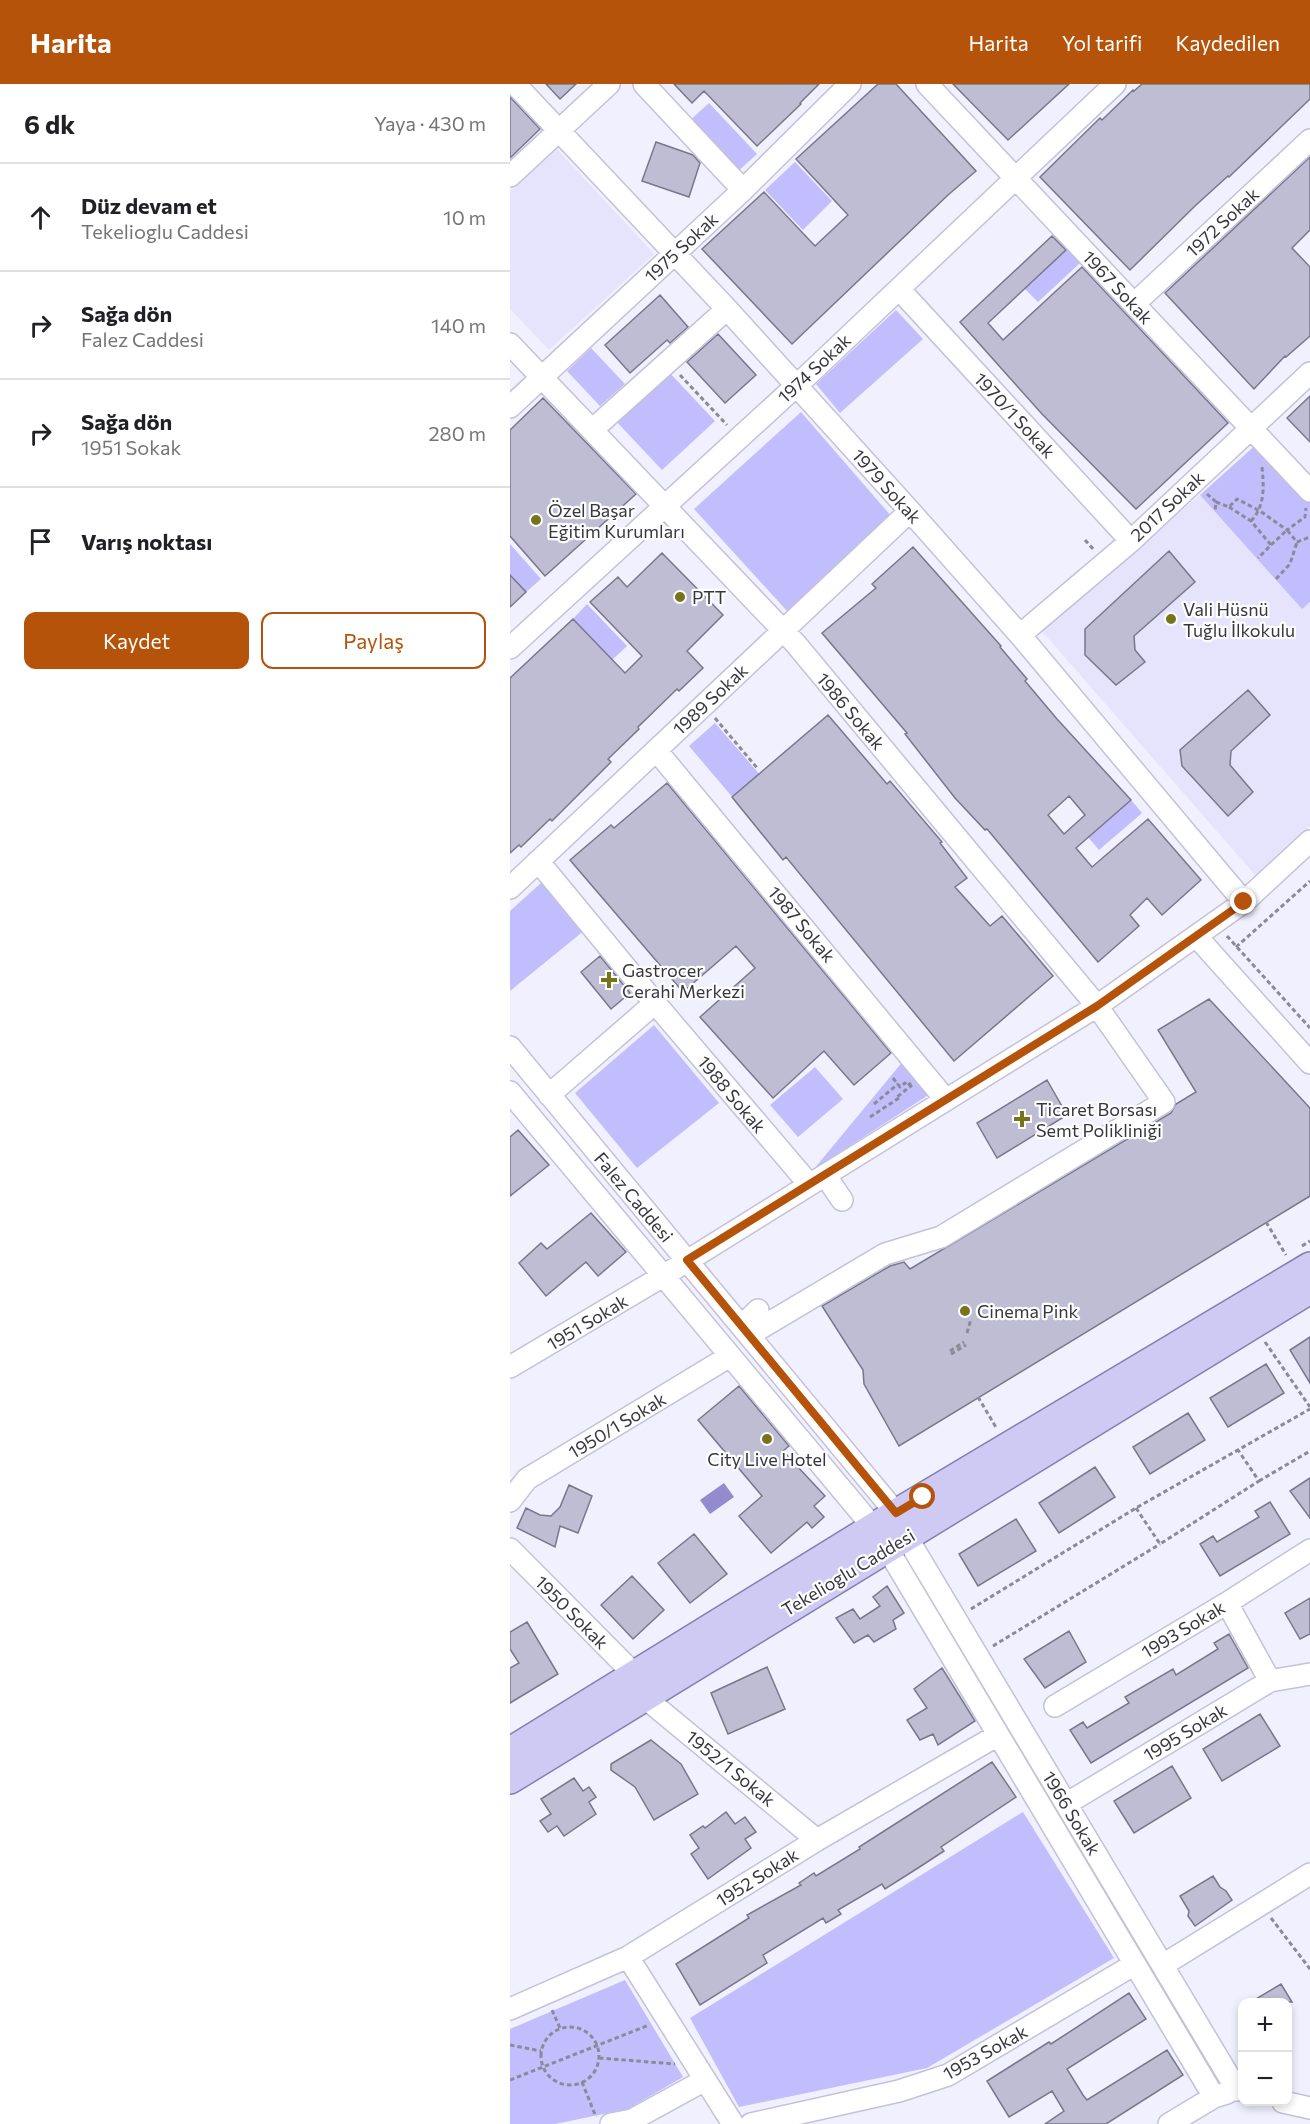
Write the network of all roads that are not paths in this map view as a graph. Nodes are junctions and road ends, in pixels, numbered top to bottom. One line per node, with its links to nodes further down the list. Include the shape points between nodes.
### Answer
1 (515, 84): 7 (street, 1979 Sokak)
2 (609, 84): 7 (street)
3 (644, 84): 11 (street)
4 (850, 84): 11 (street, 1975 Sokak)
5 (927, 84): 10 (street, 1967 Sokak)
6 (1114, 84): 10 (street, 1974 Sokak)
7 (560, 130): 9 (street); 12 (street, 1979 Sokak)
8 (1310, 140): 14 (street, 1972 Sokak)
9 (510, 176)
10 (1015, 177): 13 (street, 1974 Sokak); 14 (street, 1967 Sokak)
11 (743, 190): 12 (street, 1975 Sokak)
12 (674, 254): 15 (street, 1979 Sokak); 18 (street, 1975 Sokak)
13 (899, 289): 19 (street, 1974 Sokak); 26 (street, 1970/1 Sokak)
14 (1134, 304): 21 (street, 1967 Sokak)
15 (727, 309): 19 (street, 1979 Sokak); 22 (street)
16 (510, 344): 18 (street, 1986 Sokak)
17 (1310, 373): 21 (street, 2017 Sokak)
18 (542, 377): 20 (street, 1975 Sokak); 22 (street, 1986 Sokak)
19 (796, 386): 24 (street, 1974 Sokak); 25 (street, 1979 Sokak)
20 (510, 407)
21 (1251, 428): 23 (street, 1967 Sokak); 26 (street, 2017 Sokak)
22 (592, 430): 24 (street, 1986 Sokak)
23 (1308, 498)
24 (665, 507): 27 (street, 1986 Sokak); 29 (street, 1974 Sokak)
25 (910, 511): 27 (street, 1989 Sokak); 28 (street, 1979 Sokak)
26 (1131, 541): 28 (street, 2017 Sokak)
27 (783, 630): 30 (street, 1989 Sokak); 37 (street, 1986 Sokak)
28 (1020, 635): 34 (street, 1979 Sokak)
29 (510, 648)
30 (656, 750): 32 (street, 1989 Sokak); 41 (street, 1987 Sokak)
31 (1310, 841): 34 (street)
32 (538, 861): 33 (street, 1989 Sokak); 36 (street, 1988 Sokak)
33 (510, 888)
34 (1244, 902): 35 (street)
35 (1197, 937): 37 (street); 39 (street)
36 (655, 1003): 40 (street); 43 (street, 1988 Sokak)
37 (1097, 1006): 41 (street); 50 (street, 1986 Sokak, via 1164,1102 941,1236 885,1254)
38 (510, 1047): 40 (street, Falez Caddesi)
39 (1310, 1063)
40 (549, 1095): 45 (street, Falez Caddesi)
41 (946, 1100): 43 (street)
42 (513, 1103): 47 (street, Falez Caddesi)
43 (817, 1179): 44 (street, 1988 Sokak); 45 (street)
44 (842, 1200)
45 (687, 1260): 47 (street, 1951 Sokak); 50 (street, Falez Caddesi)
46 (1298, 1261): 54 (main road, Tekelioglu Caddesi)
47 (663, 1276): 51 (street, Falez Caddesi); 52 (street, 1951 Sokak)
48 (1310, 1290): 54 (main road, Tekelioglu Caddesi)
49 (758, 1310): 50 (street)
50 (745, 1331): 54 (street, Falez Caddesi)
51 (730, 1356): 53 (street, 1950/1 Sokak, via 527,1479); 54 (street, Falez Caddesi)
52 (510, 1368)
53 (510, 1501)
54 (891, 1531): 60 (main road, Tekelioglu Caddesi); 62 (street, 1966 Sokak); 65 (street, 1966 Sokak)
55 (510, 1549): 60 (street, 1950 Sokak)
56 (1310, 1550): 57 (street, 1993 Sokak)
57 (1227, 1603): 59 (street); 61 (street, 1993 Sokak)
58 (1310, 1674): 59 (street, 1995 Sokak)
59 (1269, 1681): 65 (street, 1995 Sokak)
60 (640, 1686): 63 (main road, Tekelioglu Caddesi); 64 (main road, Tekelioglu Caddesi); 66 (street, 1952/1 Sokak)
61 (1055, 1706)
62 (998, 1735): 66 (street, 1952 Sokak); 69 (street, 1966 Sokak)
63 (510, 1751)
64 (510, 1780)
65 (1066, 1804): 70 (street, 1966 Sokak)
66 (817, 1840): 68 (street, 1952 Sokak)
67 (1310, 1874): 70 (street)
68 (628, 1957): 71 (street, 1952 Sokak); 72 (street)
69 (1135, 1964): 75 (street, 1966 Sokak); 80 (street, 1953 Sokak, via 948,2075 899,2091)
70 (1163, 1965): 73 (street, 1966 Sokak)
71 (510, 2009)
72 (705, 2080): 78 (street, via 632,2120); 79 (street)
73 (1238, 2088)
74 (1238, 2091): 75 (street)
75 (1214, 2097): 81 (street)
76 (1292, 2104): 77 (street)
77 (1310, 2108)
78 (611, 2124)
79 (733, 2124)
80 (751, 2124)
81 (1169, 2124)

